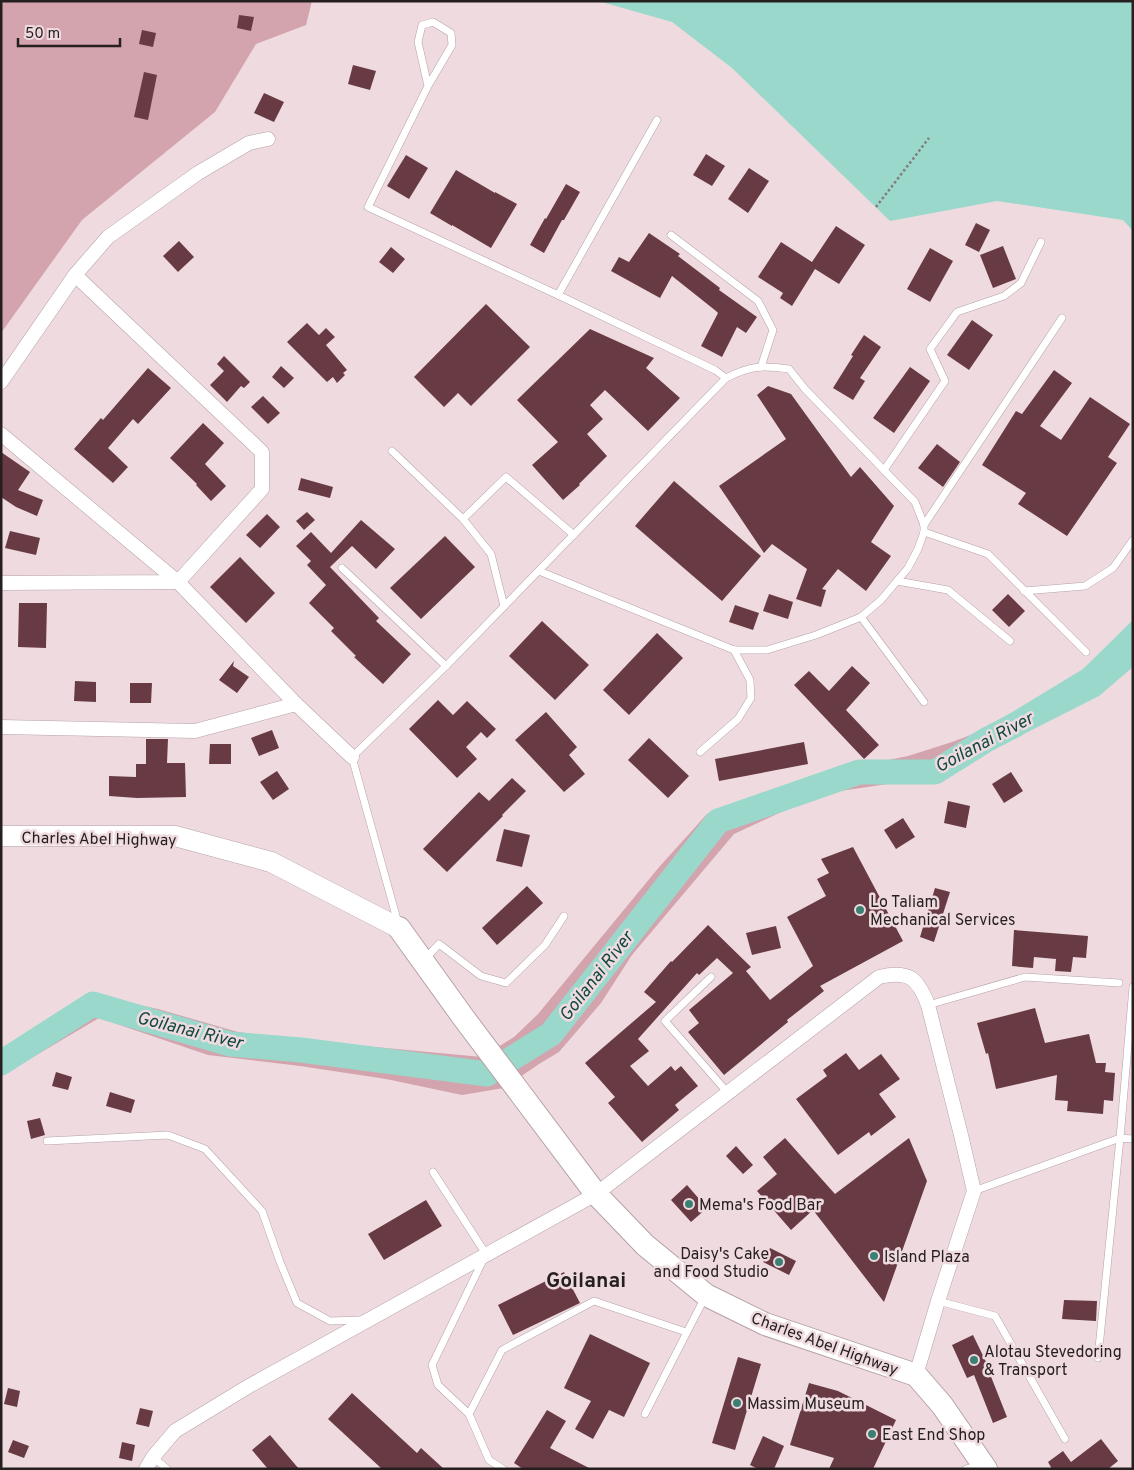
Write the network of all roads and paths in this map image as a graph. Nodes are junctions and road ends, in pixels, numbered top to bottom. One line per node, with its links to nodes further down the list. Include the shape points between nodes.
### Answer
1 (428, 86): 1 (lane, via 418,42 422,25 433,22 451,32 452,45); 9 (lane, via 368,208)
2 (657, 120): 9 (lane)
3 (930, 138): 5 (path)
4 (268, 139): 8 (street, via 249,143 198,173 108,237)
5 (876, 207)
6 (671, 235): 11 (lane, via 758,301 773,330)
7 (1041, 242): 16 (lane, via 1021,283 1004,296 957,312 930,349 945,381)
8 (75, 275): 13 (street); 24 (street, via 262,452 262,489)
9 (558, 295): 12 (lane)
10 (1062, 318): 18 (lane)
11 (762, 367): 12 (lane, via 742,370); 16 (lane, via 789,369 805,390)
12 (726, 378): 19 (lane)
13 (1, 382)
14 (1, 434): 24 (street)
15 (392, 451): 17 (lane)
16 (884, 470): 18 (lane, via 915,502)
17 (463, 519): 19 (lane, via 506,477); 27 (lane, via 491,554)
18 (924, 528): 23 (lane, via 918,549); 26 (lane, via 988,554)
19 (574, 535): 22 (lane)
20 (1133, 540): 26 (lane, via 1113,568 1086,586)
21 (342, 568): 32 (lane)
22 (539, 572): 27 (lane); 30 (lane)
23 (897, 581): 28 (lane); 29 (lane, via 948,590)
24 (178, 582): 25 (street); 34 (street)
25 (1, 583)
26 (1024, 591): 31 (lane)
27 (504, 606): 32 (lane)
28 (861, 616): 30 (lane, via 767,650); 33 (lane)
29 (1010, 641)
30 (734, 650): 36 (lane, via 750,680 751,698 738,719)
31 (1086, 652)
32 (446, 666): 37 (lane)
33 (924, 702)
34 (296, 704): 35 (street, via 195,731); 37 (street)
35 (1, 727)
36 (700, 752)
37 (352, 758): 40 (lane)
38 (1, 836): 40 (main road, Charles Abel Highway, via 175,836 271,862)
39 (564, 916): 41 (lane, via 545,945 506,983 481,976 439,944)
40 (399, 928): 41 (main road, Charles Abel Highway)
41 (423, 961): 52 (main road, Charles Abel Highway)
42 (711, 977): 46 (lane, via 664,1021)
43 (1119, 983): 45 (lane, via 1025,977)
44 (1133, 987): 47 (lane)
45 (928, 1005): 46 (street, via 922,988 913,979 891,974 879,977); 51 (street)
46 (728, 1093): 52 (street)
47 (1120, 1138): 48 (lane); 51 (lane); 58 (lane)
48 (1133, 1139)
49 (47, 1141): 56 (lane, via 168,1135 205,1149 262,1212 297,1303 330,1321)
50 (433, 1172): 53 (lane)
51 (974, 1191): 55 (street)
52 (596, 1194): 53 (street); 54 (main road, Charles Abel Highway, via 644,1245)
53 (486, 1254): 56 (street); 60 (lane, via 432,1365 438,1385)
54 (706, 1294): 57 (lane); 59 (main road, Charles Abel Highway, via 766,1324)
55 (938, 1301): 59 (street); 62 (lane, via 995,1316)
56 (368, 1320): 63 (street, via 175,1431)
57 (686, 1332): 60 (lane, via 594,1301 502,1350); 61 (lane)
58 (1098, 1358)
59 (916, 1375): 64 (main road, Charles Abel Highway, via 942,1405)
60 (470, 1414): 66 (lane, via 489,1460)
61 (645, 1414)
62 (1065, 1439)
63 (150, 1463): 65 (lane)
64 (978, 1467)
65 (167, 1469)
66 (503, 1469)

